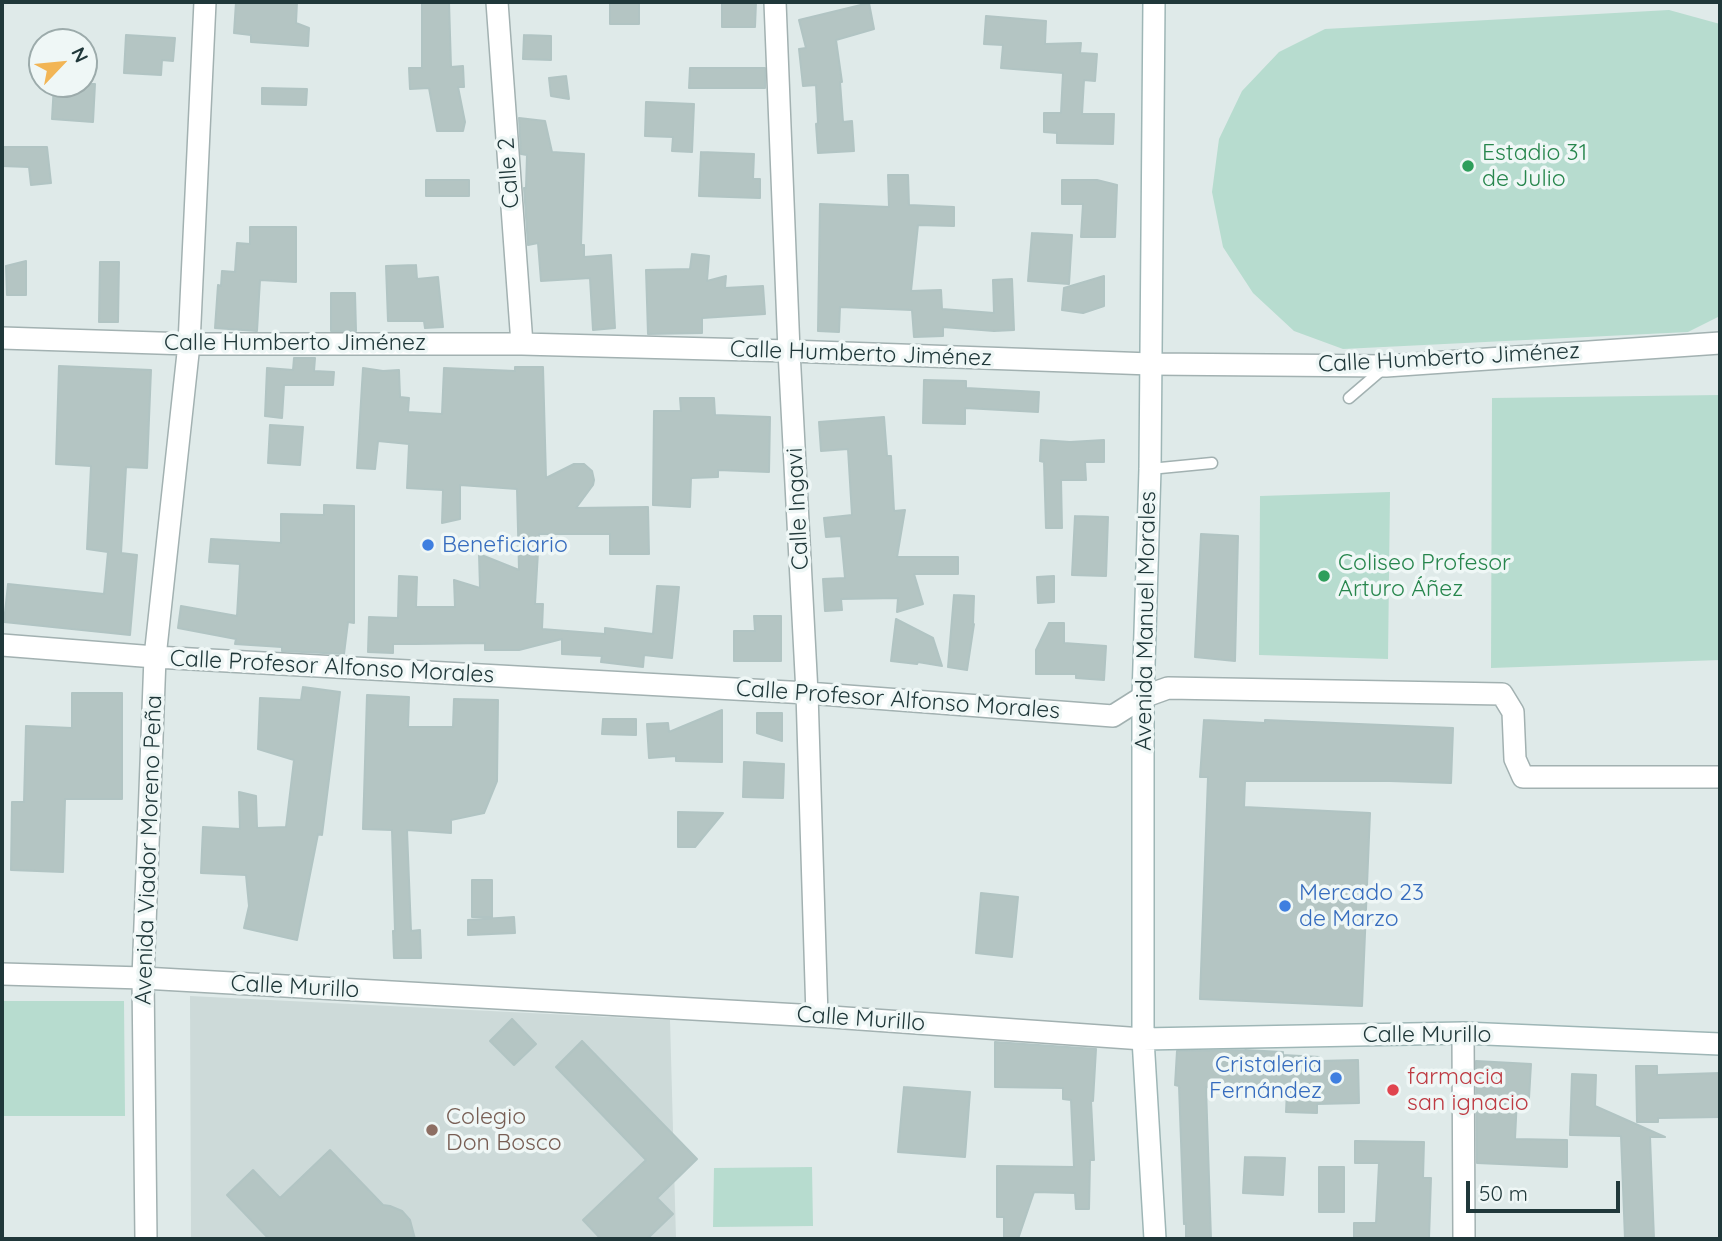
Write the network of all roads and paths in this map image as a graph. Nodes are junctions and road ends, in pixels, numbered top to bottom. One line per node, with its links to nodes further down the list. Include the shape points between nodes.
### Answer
1 (205, 2): 7 (street, Avenida Viador Moreno Peña)
2 (497, 2): 8 (street, Calle 2)
3 (775, 2): 9 (street, Calle Ingavi)
4 (1154, 2): 10 (street, Avenida Manuel Morales)
5 (2, 338): 7 (street, Calle Humberto Jiménez)
6 (1717, 341): 11 (street, Calle Humberto Jiménez)
7 (188, 344): 8 (street, Calle Humberto Jiménez); 16 (street, Avenida Viador Moreno Peña)
8 (522, 344): 9 (street, Calle Humberto Jiménez)
9 (789, 351): 10 (street, Calle Humberto Jiménez); 17 (street, Calle Ingavi)
10 (1151, 364): 11 (street, Calle Humberto Jiménez); 14 (street, Avenida Manuel Morales)
11 (1386, 366): 12 (lane)
12 (1349, 398)
13 (1212, 463): 14 (lane)
14 (1150, 469): 18 (street, Avenida Manuel Morales)
15 (2, 645): 16 (street, Calle Profesor Alfonso Morales)
16 (155, 657): 17 (street, Calle Profesor Alfonso Morales); 21 (street, Avenida Viador Moreno Peña)
17 (807, 693): 18 (street, Calle Profesor Alfonso Morales, via 1113,716); 22 (street, Calle Ingavi)
18 (1143, 697): 19 (street, Calle Profesor Alfonso Morales, via 1168,688 1503,694 1513,712 1515,759 1523,777); 24 (street, Avenida Manuel Morales)
19 (1720, 777)
20 (2, 974): 21 (street, Calle Murillo)
21 (144, 978): 22 (street, Calle Murillo); 26 (street, Avenida Viador Moreno Peña)
22 (817, 1016): 24 (street, Calle Murillo)
23 (1463, 1033): 24 (street, Calle Murillo); 25 (street, Calle Murillo); 28 (street)
24 (1143, 1039): 27 (street, Avenida Manuel Morales)
25 (1720, 1044)
26 (146, 1239)
27 (1155, 1239)
28 (1465, 1239)

